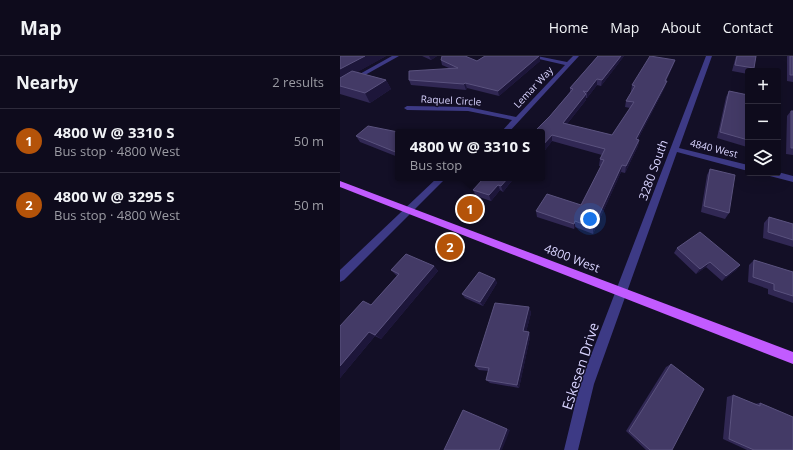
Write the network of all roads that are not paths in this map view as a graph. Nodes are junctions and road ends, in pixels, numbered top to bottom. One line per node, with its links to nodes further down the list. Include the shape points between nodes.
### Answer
1 (396, 56): 6 (street)
2 (529, 56): 5 (street)
3 (576, 56): 5 (street, Lemar Way)
4 (709, 56): 10 (street, 3280 South)
5 (570, 64): 8 (street, Lemar Way)
6 (340, 87)
7 (407, 108): 8 (street, Raquel Circle, via 468,109)
8 (518, 118): 9 (street, Lemar Way)
9 (508, 129)
10 (674, 149): 11 (street, 4840 West); 18 (street, 3280 South)
11 (745, 167)
12 (781, 176): 13 (street)
13 (793, 179)
14 (439, 181): 16 (street)
15 (340, 184): 16 (main road, 4800 West)
16 (408, 210): 17 (street); 18 (main road, 4800 West)
17 (340, 277)
18 (621, 292): 19 (main road, 4800 West); 20 (street, Eskesen Drive, via 587,384)
19 (793, 358)
20 (571, 450)

